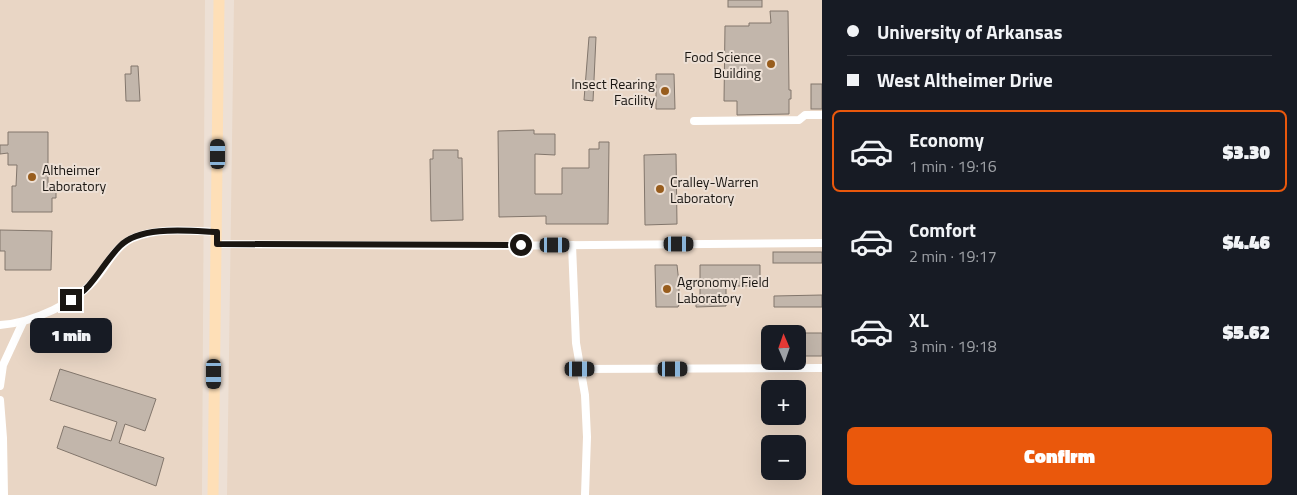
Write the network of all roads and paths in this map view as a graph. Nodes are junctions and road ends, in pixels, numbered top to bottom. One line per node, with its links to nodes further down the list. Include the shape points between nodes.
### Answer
1 (219, 0): 4 (main road)
2 (822, 115): 3 (street, via 805,115 799,120)
3 (694, 121)
4 (217, 232): 6 (main road); 8 (street, via 171,231 134,238 121,245 97,277 76,297)
5 (822, 243): 7 (street)
6 (217, 244): 7 (street); 15 (main road)
7 (572, 245): 11 (street, via 573,312)
8 (22, 322): 9 (street); 12 (street, via 4,365)
9 (0, 325)
10 (822, 368): 11 (street)
11 (579, 369): 16 (street, via 586,403)
12 (0, 386)
13 (0, 400): 14 (street)
14 (4, 495)
15 (213, 495)
16 (585, 495)

